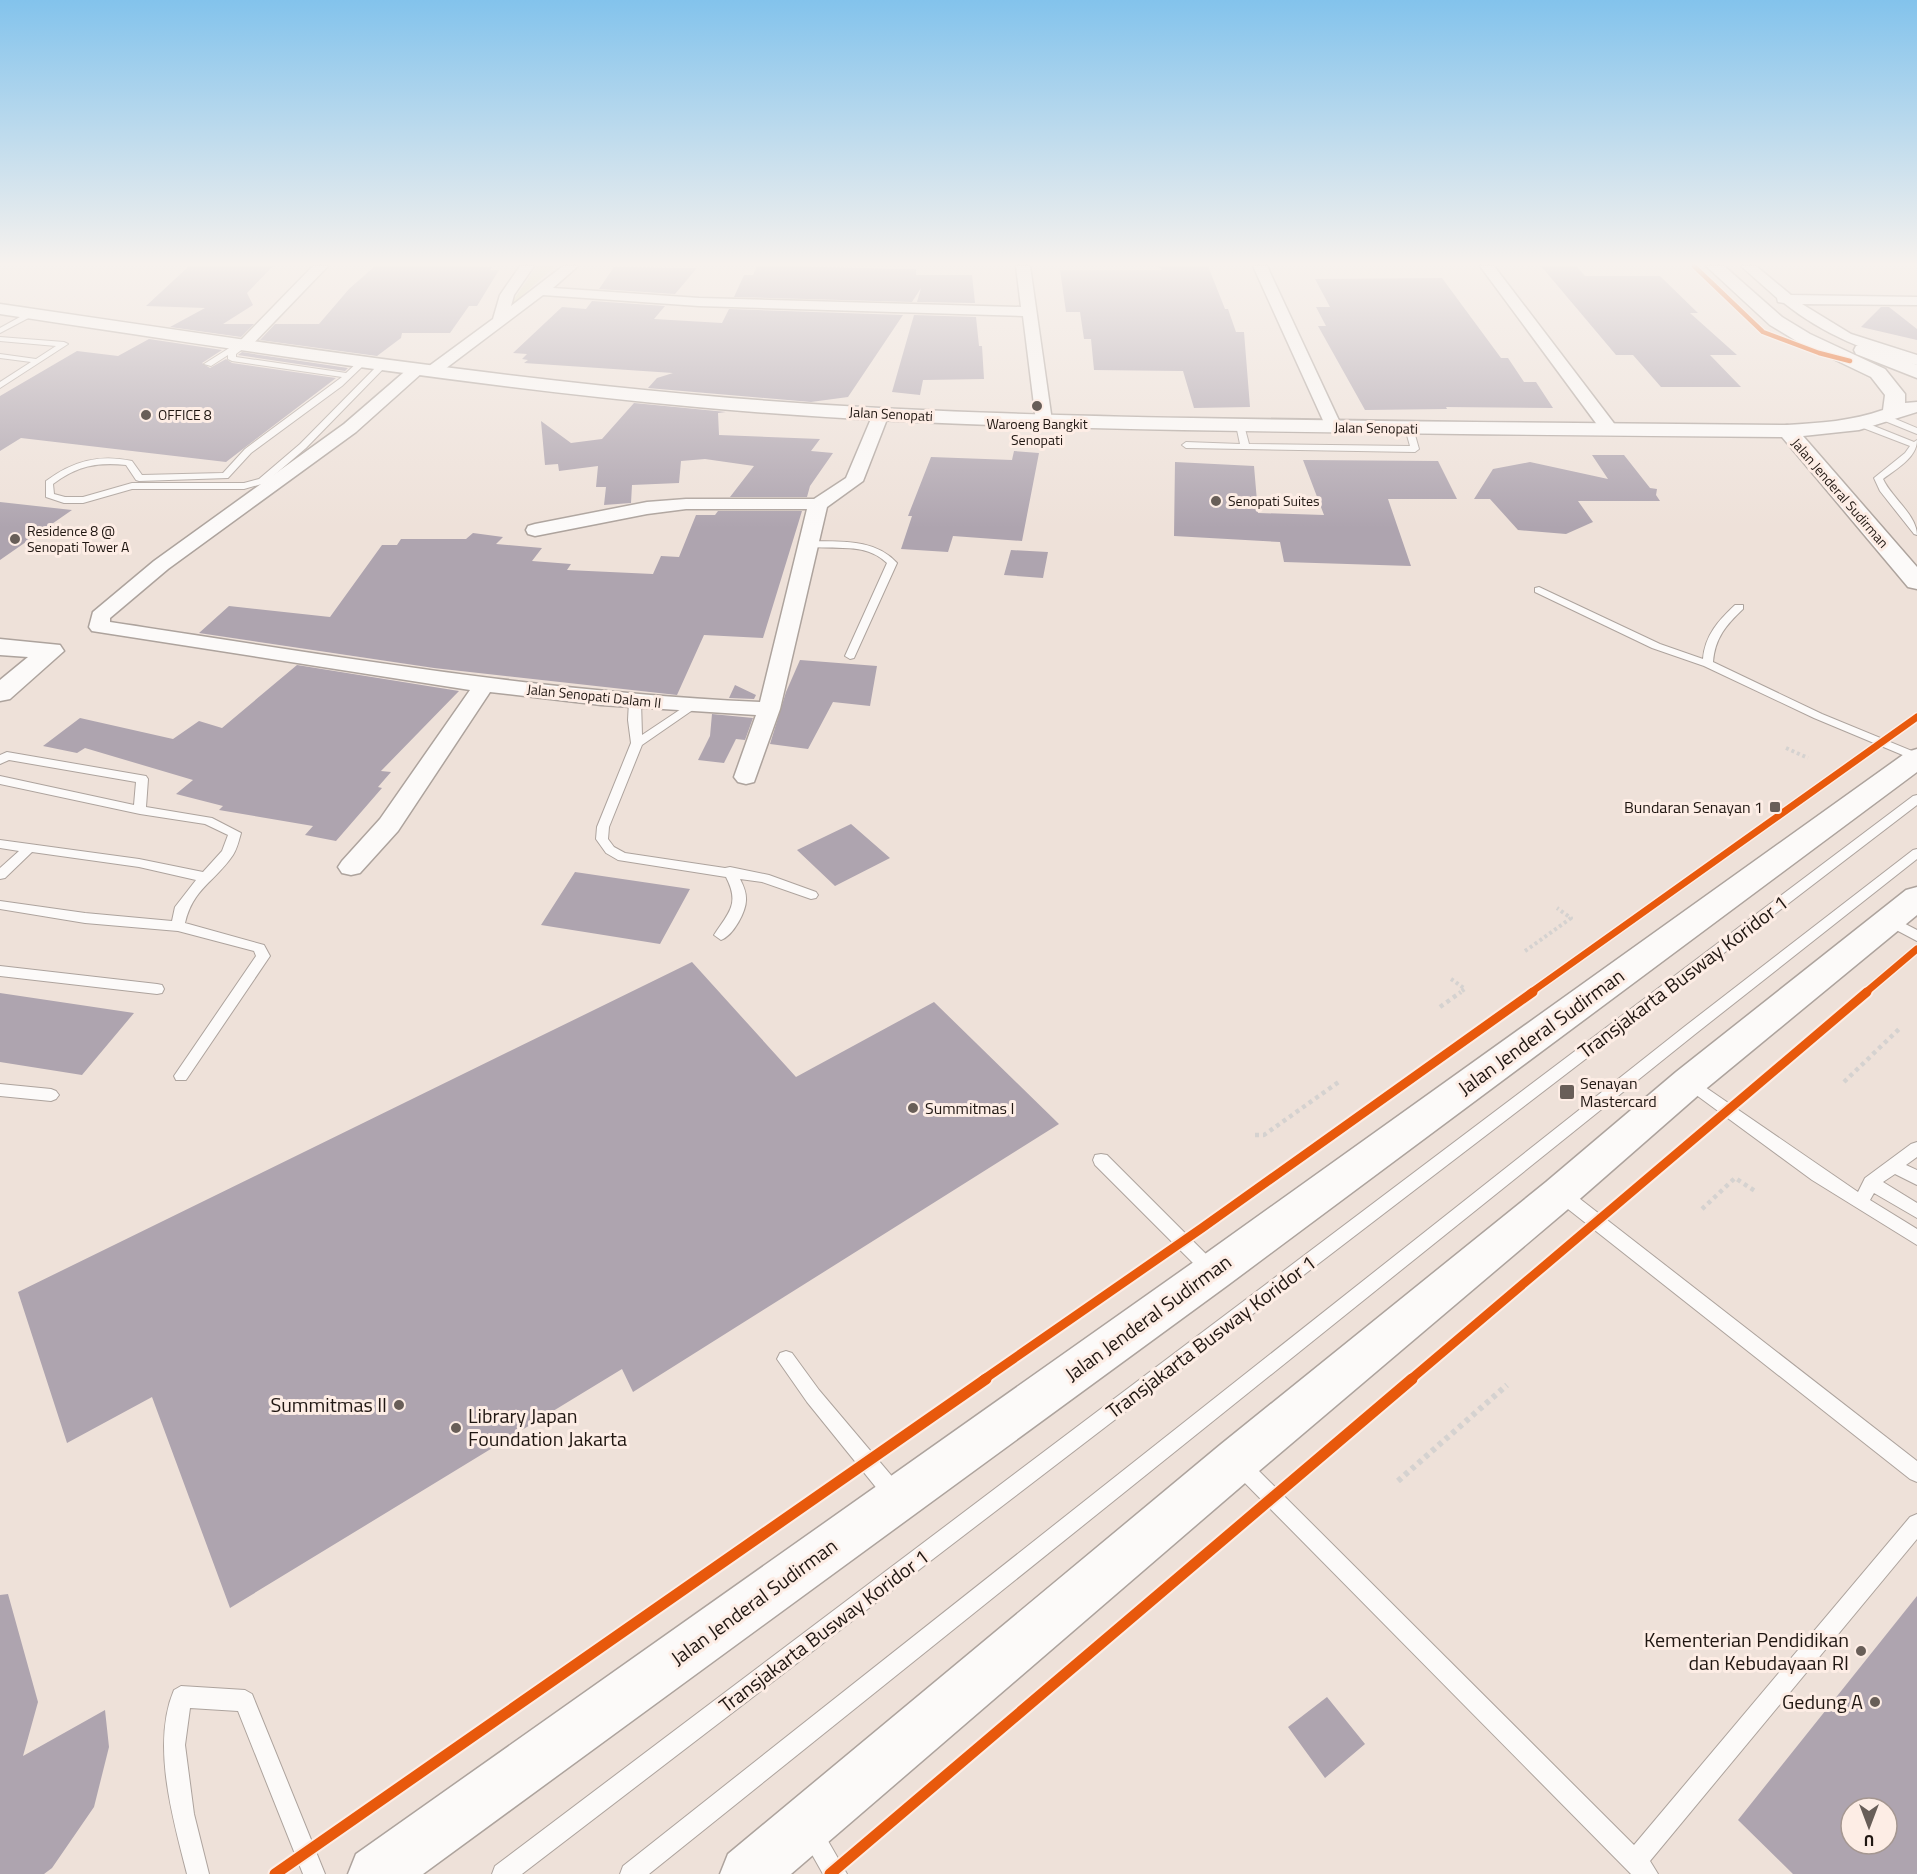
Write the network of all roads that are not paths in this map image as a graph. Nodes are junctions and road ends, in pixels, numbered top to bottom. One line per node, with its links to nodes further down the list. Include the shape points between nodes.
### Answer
1 (49, 353): 22 (lane)
2 (230, 353): 16 (lane)
3 (234, 353): 17 (lane)
4 (257, 353): 21 (lane)
5 (278, 353): 15 (main road, Jalan Senopati)
6 (447, 353): 19 (street)
7 (1034, 353): 26 (street)
8 (1300, 353): 29 (street)
9 (1553, 353): 31 (street)
10 (1836, 353): 25 (main road, via 1878,374 1896,397)
11 (1873, 353): 20 (main road)
12 (1897, 353): 14 (street)
13 (0, 356): 22 (lane, via 33,360)
14 (1917, 360)
15 (362, 363): 18 (main road, Jalan Senopati); 21 (lane)
16 (208, 364)
17 (221, 366)
18 (382, 366): 19 (main road, Jalan Senopati); 38 (lane, via 303,446 262,481)
19 (424, 371): 24 (main road, Jalan Senopati, via 696,401); 49 (street, Jalan Senopati Dalam II, via 161,565 100,616 99,627)
20 (1917, 372)
21 (348, 376): 37 (lane, via 248,451)
22 (0, 384)
23 (1917, 406): 25 (main road, Jalan Jenderal Sudirman)
24 (881, 414): 26 (main road, Jalan Senopati); 39 (street, via 854,481)
25 (1888, 414): 27 (main road, Jalan Jenderal Sudirman); 33 (lane)
26 (1044, 421): 28 (main road, Jalan Senopati)
27 (1861, 424): 32 (main road, Jalan Jenderal Sudirman); 34 (lane)
28 (1240, 425): 29 (main road, Jalan Senopati); 36 (lane)
29 (1334, 427): 30 (main road, Jalan Senopati)
30 (1409, 428): 31 (main road, Jalan Senopati); 36 (lane, via 1415,449)
31 (1610, 430): 32 (main road, Jalan Senopati)
32 (1787, 431): 43 (main road, Jalan Jenderal Sudirman)
33 (1917, 431)
34 (1916, 444): 41 (lane, via 1878,478)
35 (1186, 445): 36 (lane)
36 (1245, 447)
37 (225, 476): 38 (lane, via 228,484); 38 (lane, via 139,478 129,463 84,461 49,483 48,495 82,501 132,486)
38 (244, 486)
39 (818, 504): 40 (street, via 686,504); 42 (street)
40 (535, 530)
41 (1917, 532)
42 (809, 544): 47 (lane, via 873,549 892,563); 53 (street)
43 (1917, 582)
44 (1539, 591): 48 (lane, via 1656,646)
45 (1738, 607): 48 (lane, via 1719,627 1708,647)
46 (0, 647): 50 (main road, via 51,651)
47 (850, 656)
48 (1708, 664): 55 (lane)
49 (485, 684): 51 (street, Jalan Senopati Dalam II); 64 (street, via 389,825)
50 (0, 693)
51 (635, 701): 52 (street, Jalan Senopati Dalam II); 54 (lane)
52 (691, 707): 53 (street, Jalan Senopati Dalam II); 54 (lane)
53 (769, 709): 57 (street)
54 (637, 743): 65 (lane, via 603,827 602,839 622,857)
55 (1917, 758): 88 (main road, Jalan Jenderal Sudirman)
56 (0, 760): 60 (lane, via 8,756 142,778)
57 (746, 777)
58 (0, 780): 60 (lane)
59 (1917, 799): 99 (lane, Transjakarta Busway Koridor 1)
60 (140, 810): 67 (lane, via 208,821 235,833 228,853)
61 (0, 844): 62 (lane)
62 (27, 850): 66 (lane); 67 (lane, via 138,863)
63 (1917, 853): 100 (lane, via 1689,1030)
64 (351, 867)
65 (730, 871): 68 (lane); 72 (lane, via 739,887 741,905)
66 (0, 875)
67 (204, 877): 71 (lane, via 182,907)
68 (811, 895)
69 (0, 905): 71 (lane)
70 (1911, 911): 76 (main road)
71 (178, 926): 75 (lane, via 259,948 263,956)
72 (721, 934)
73 (0, 971): 74 (lane)
74 (157, 989)
75 (181, 1076)
76 (1689, 1082): 84 (main road); 85 (lane, via 1818,1175)
77 (0, 1090): 78 (lane)
78 (51, 1095)
79 (1917, 1148): 81 (lane)
80 (1101, 1160): 88 (lane)
81 (1894, 1166): 82 (lane); 83 (lane)
82 (1917, 1178)
83 (1871, 1183): 85 (lane); 86 (lane)
84 (1560, 1193): 90 (main road); 91 (lane)
85 (1862, 1201): 87 (lane)
86 (1917, 1211)
87 (1917, 1238)
88 (1213, 1272): 92 (main road, Jalan Jenderal Sudirman)
89 (786, 1359): 92 (lane)
90 (1236, 1461): 94 (main road); 95 (lane)
91 (1917, 1473)
92 (897, 1498): 98 (main road, Jalan Jenderal Sudirman)
93 (1917, 1524): 95 (lane)
94 (806, 1824): 101 (main road); 102 (lane)
95 (1641, 1868)
96 (198, 1874): 97 (lane, via 183,1814 174,1744 181,1698 245,1701)
97 (314, 1874)
98 (376, 1874)
99 (503, 1874)
100 (631, 1874)
101 (748, 1874)
102 (836, 1874)

